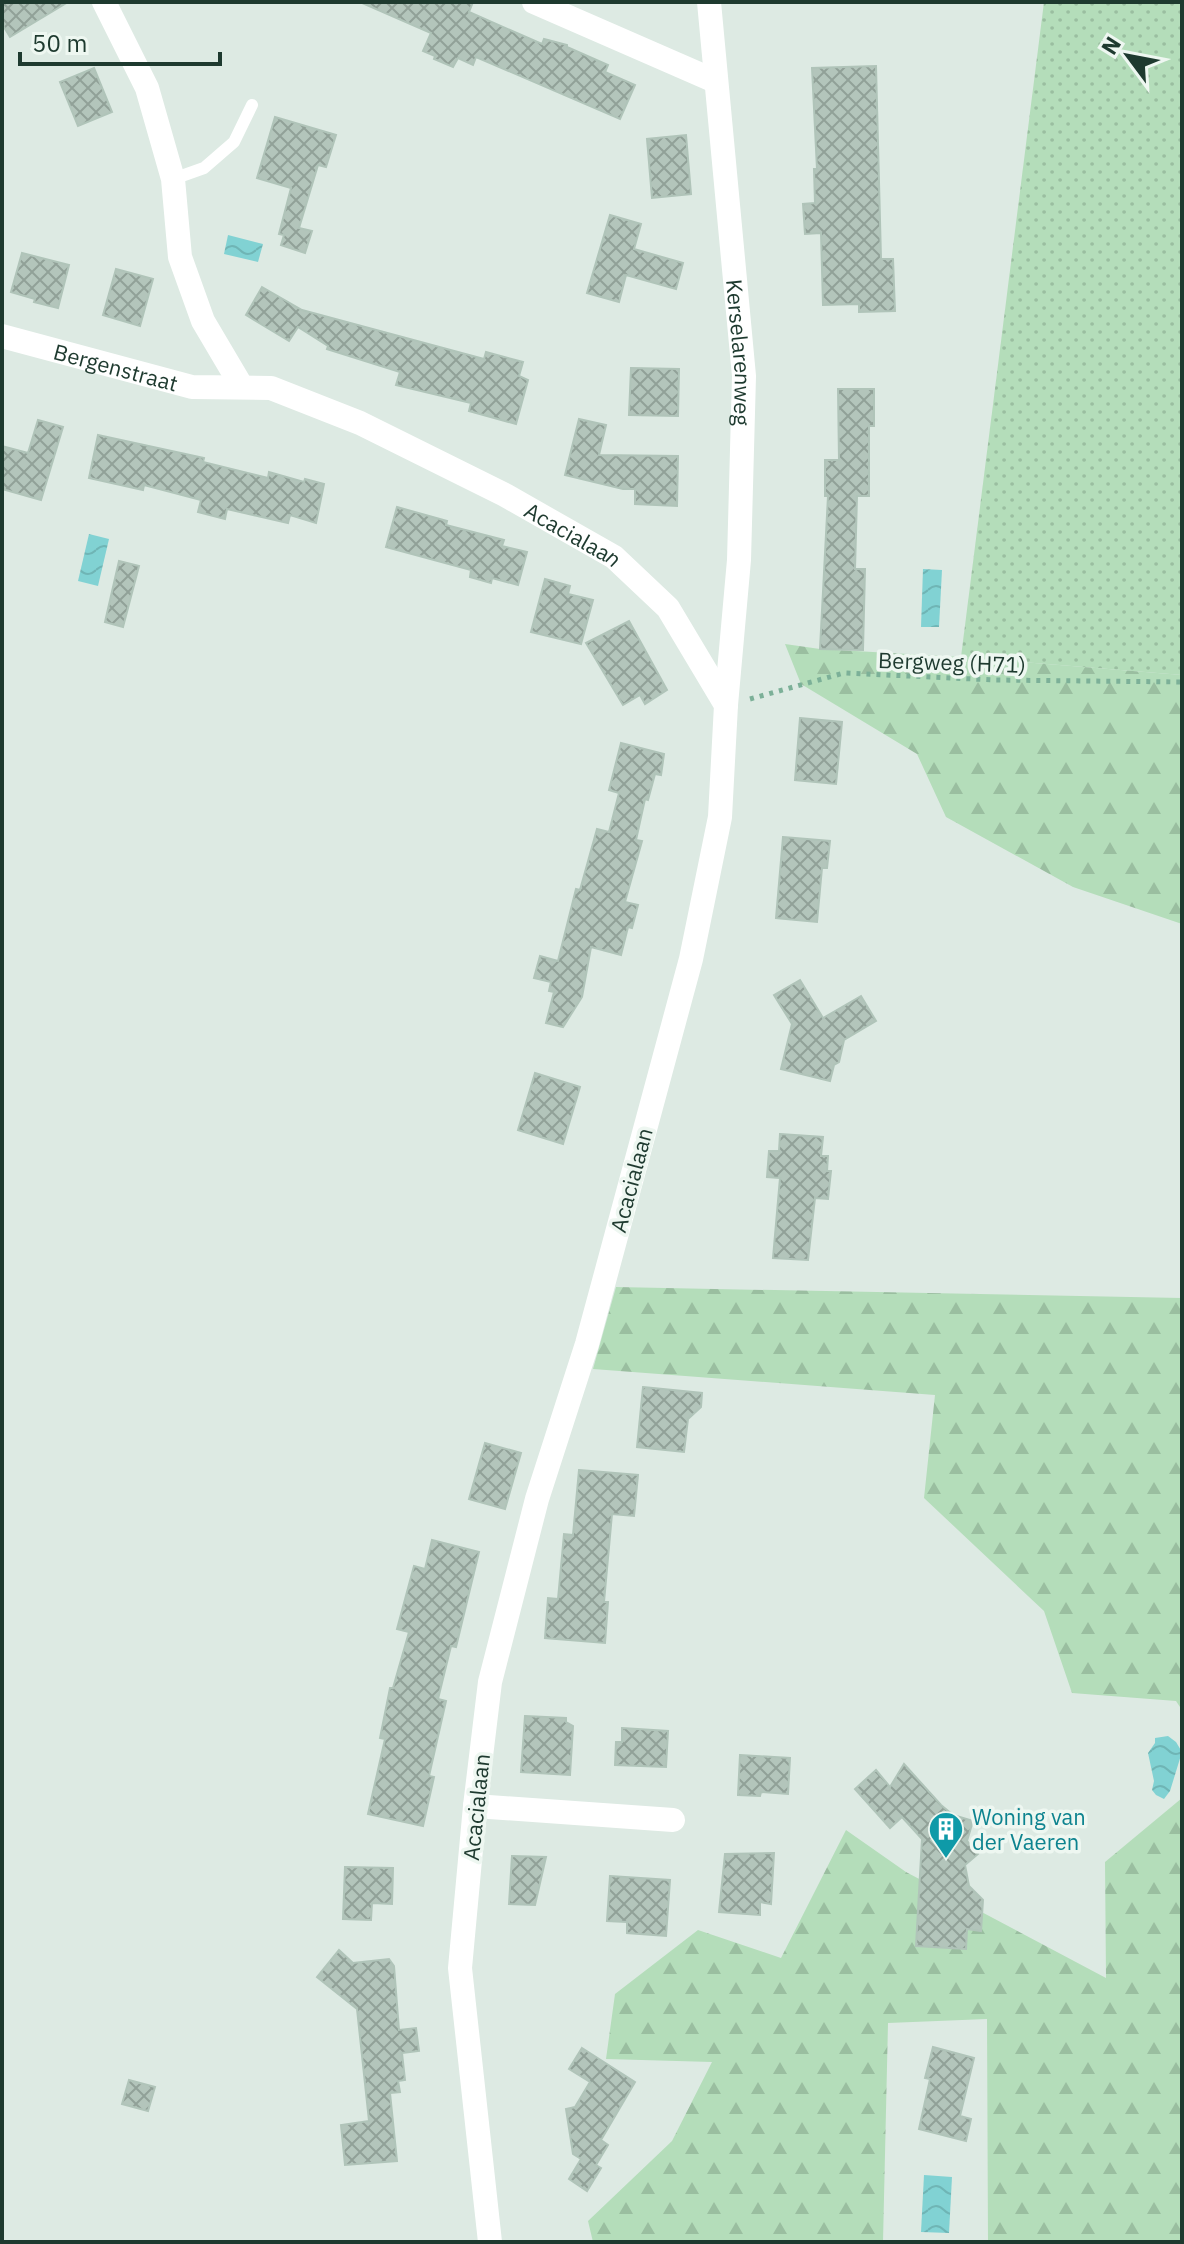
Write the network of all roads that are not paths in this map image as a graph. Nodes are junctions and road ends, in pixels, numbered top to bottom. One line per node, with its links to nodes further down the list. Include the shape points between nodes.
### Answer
1 (104, 2): 6 (street, via 147,88)
2 (534, 2): 4 (street)
3 (709, 2): 4 (street, Kerselarenweg)
4 (715, 81): 9 (street, Kerselarenweg, via 744,376 739,560)
5 (252, 105): 6 (lane, via 234,142 204,168)
6 (173, 179): 8 (street, via 180,257 203,321)
7 (2, 336): 8 (street, Bergenstraat, via 192,387)
8 (236, 387): 9 (street, Acacialaan, via 271,388 360,423 614,557 668,608)
9 (726, 705): 10 (street, Acacialaan, via 720,817 691,959 493,1667)
10 (475, 1806): 11 (street); 12 (street, Acacialaan, via 460,1968)
11 (673, 1820)
12 (490, 2242)

